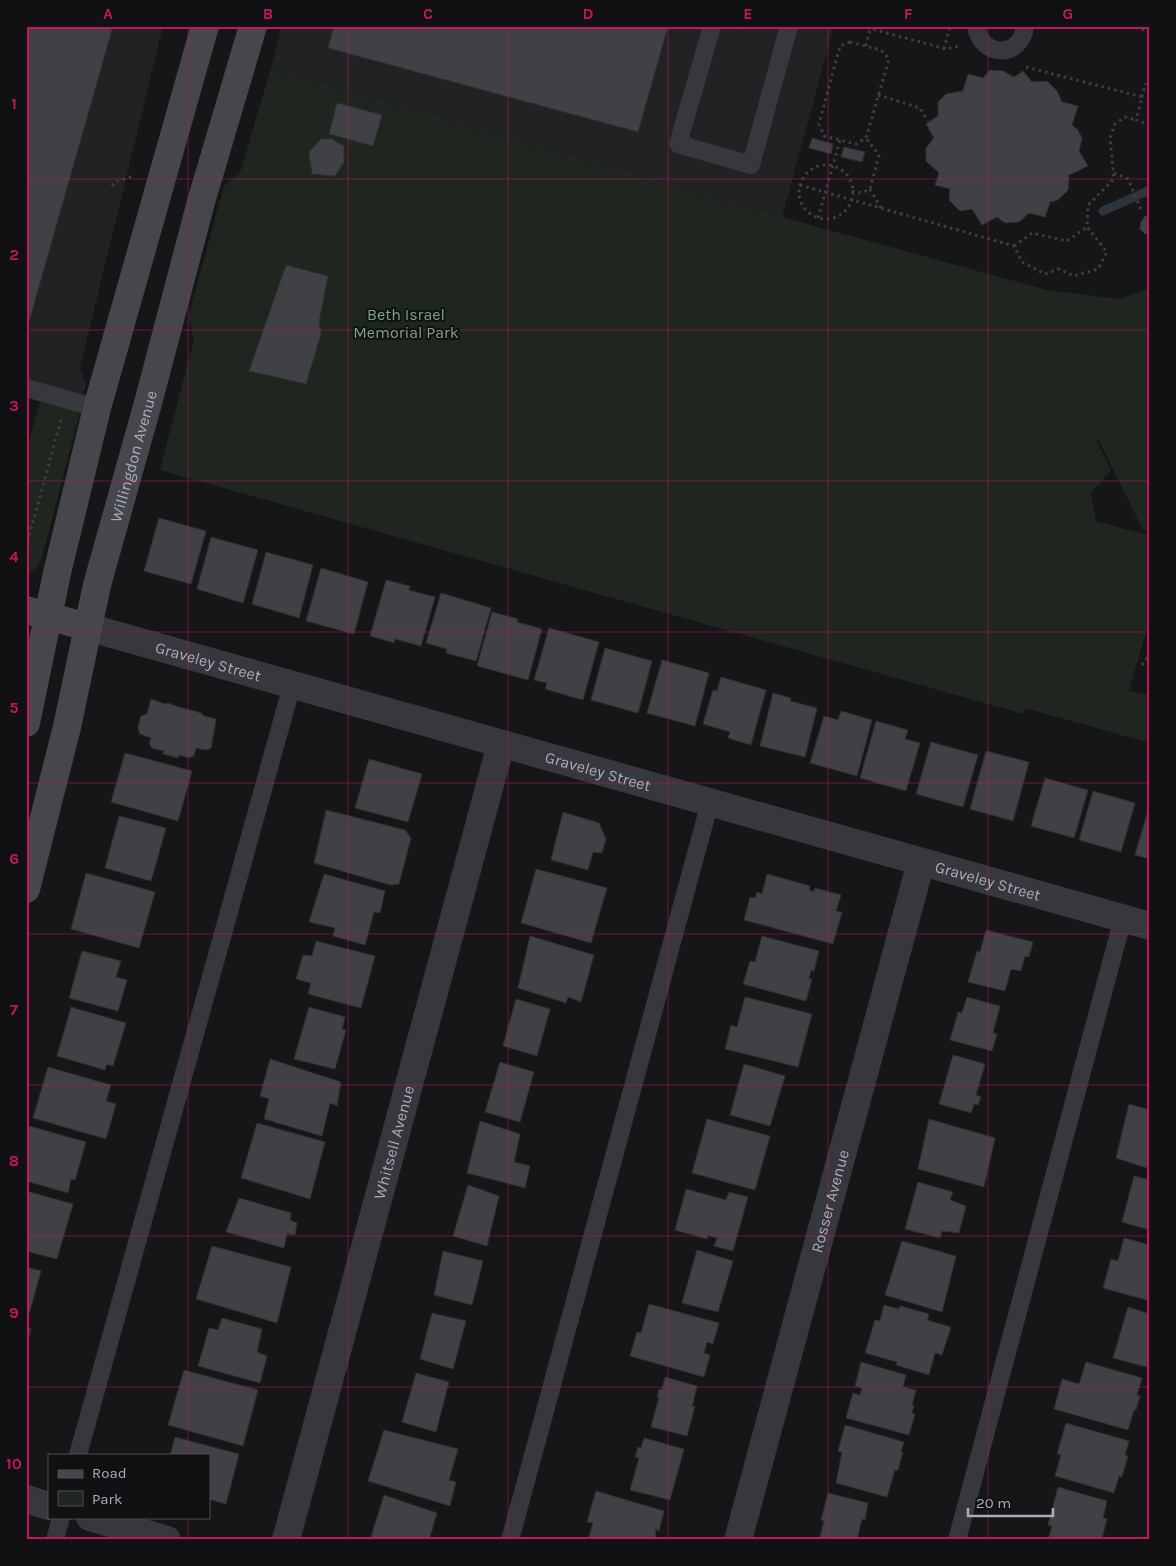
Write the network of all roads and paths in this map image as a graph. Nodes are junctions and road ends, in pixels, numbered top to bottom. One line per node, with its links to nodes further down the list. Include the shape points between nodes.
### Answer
1 (204, 26): 33 (main road)
2 (252, 26): 37 (main road, Willingdon Avenue, via 201,202)
3 (712, 26): 4 (lane, via 678,144 751,165)
4 (789, 26)
5 (950, 26): 12 (path)
6 (976, 26): 7 (lane, via 982,43 997,50 1005,50 1019,42)
7 (1025, 26)
8 (1129, 26): 10 (path)
9 (870, 29): 11 (path)
10 (1150, 35)
11 (866, 46): 14 (path, via 881,50 889,59); 19 (path, via 850,42 840,46 830,81 819,124 824,136)
12 (944, 48)
13 (1146, 83): 15 (path)
14 (878, 95): 17 (path, via 920,108); 18 (path)
15 (1142, 97)
16 (1136, 120): 21 (path, via 1125,117 1115,124 1110,138)
17 (928, 121)
18 (866, 138): 19 (path, via 856,144); 23 (path, via 879,155)
19 (840, 140): 20 (path)
20 (832, 166): 22 (path, via 814,167); 24 (path, via 846,175); 25 (path)
21 (1114, 173): 28 (path, via 1128,178); 30 (path, via 1114,179 1088,205)
22 (800, 185): 25 (path); 29 (path, via 799,198 803,206)
23 (870, 189): 24 (path, via 862,194); 27 (path)
24 (852, 191): 26 (path)
25 (825, 192): 26 (path); 29 (path)
26 (851, 200): 27 (path); 29 (path, via 848,207 834,218)
27 (881, 208): 31 (path)
28 (1141, 209)
29 (818, 218)
30 (1087, 227): 31 (path, via 1067,241 1032,234); 31 (path, via 1107,252 1098,270 1074,276 1060,270 1046,274 1022,262)
31 (1014, 246)
32 (26, 388): 33 (lane)
33 (97, 408): 36 (main road)
34 (62, 415): 35 (path)
35 (26, 548)
36 (37, 613): 37 (main road, Graveley Street); 41 (main road)
37 (87, 627): 40 (street, Graveley Street); 45 (main road, Willingdon Avenue, via 67,727)
38 (1150, 654): 39 (path)
39 (1142, 665)
40 (292, 685): 42 (street, Graveley Street); 48 (lane)
41 (26, 724)
42 (501, 744): 43 (street, Graveley Street); 55 (street, Whitsell Avenue)
43 (710, 802): 44 (street, Graveley Street); 56 (lane)
44 (921, 862): 46 (street, Graveley Street); 57 (street, Rosser Avenue)
45 (26, 889)
46 (1123, 918): 47 (street, Graveley Street); 58 (lane)
47 (1150, 926)
48 (78, 1454)
49 (26, 1499): 50 (street)
50 (48, 1506)
51 (61, 1518): 53 (lane)
52 (93, 1518): 54 (street)
53 (55, 1540)
54 (167, 1540)
55 (286, 1540)
56 (510, 1540)
57 (738, 1540)
58 (957, 1540)

